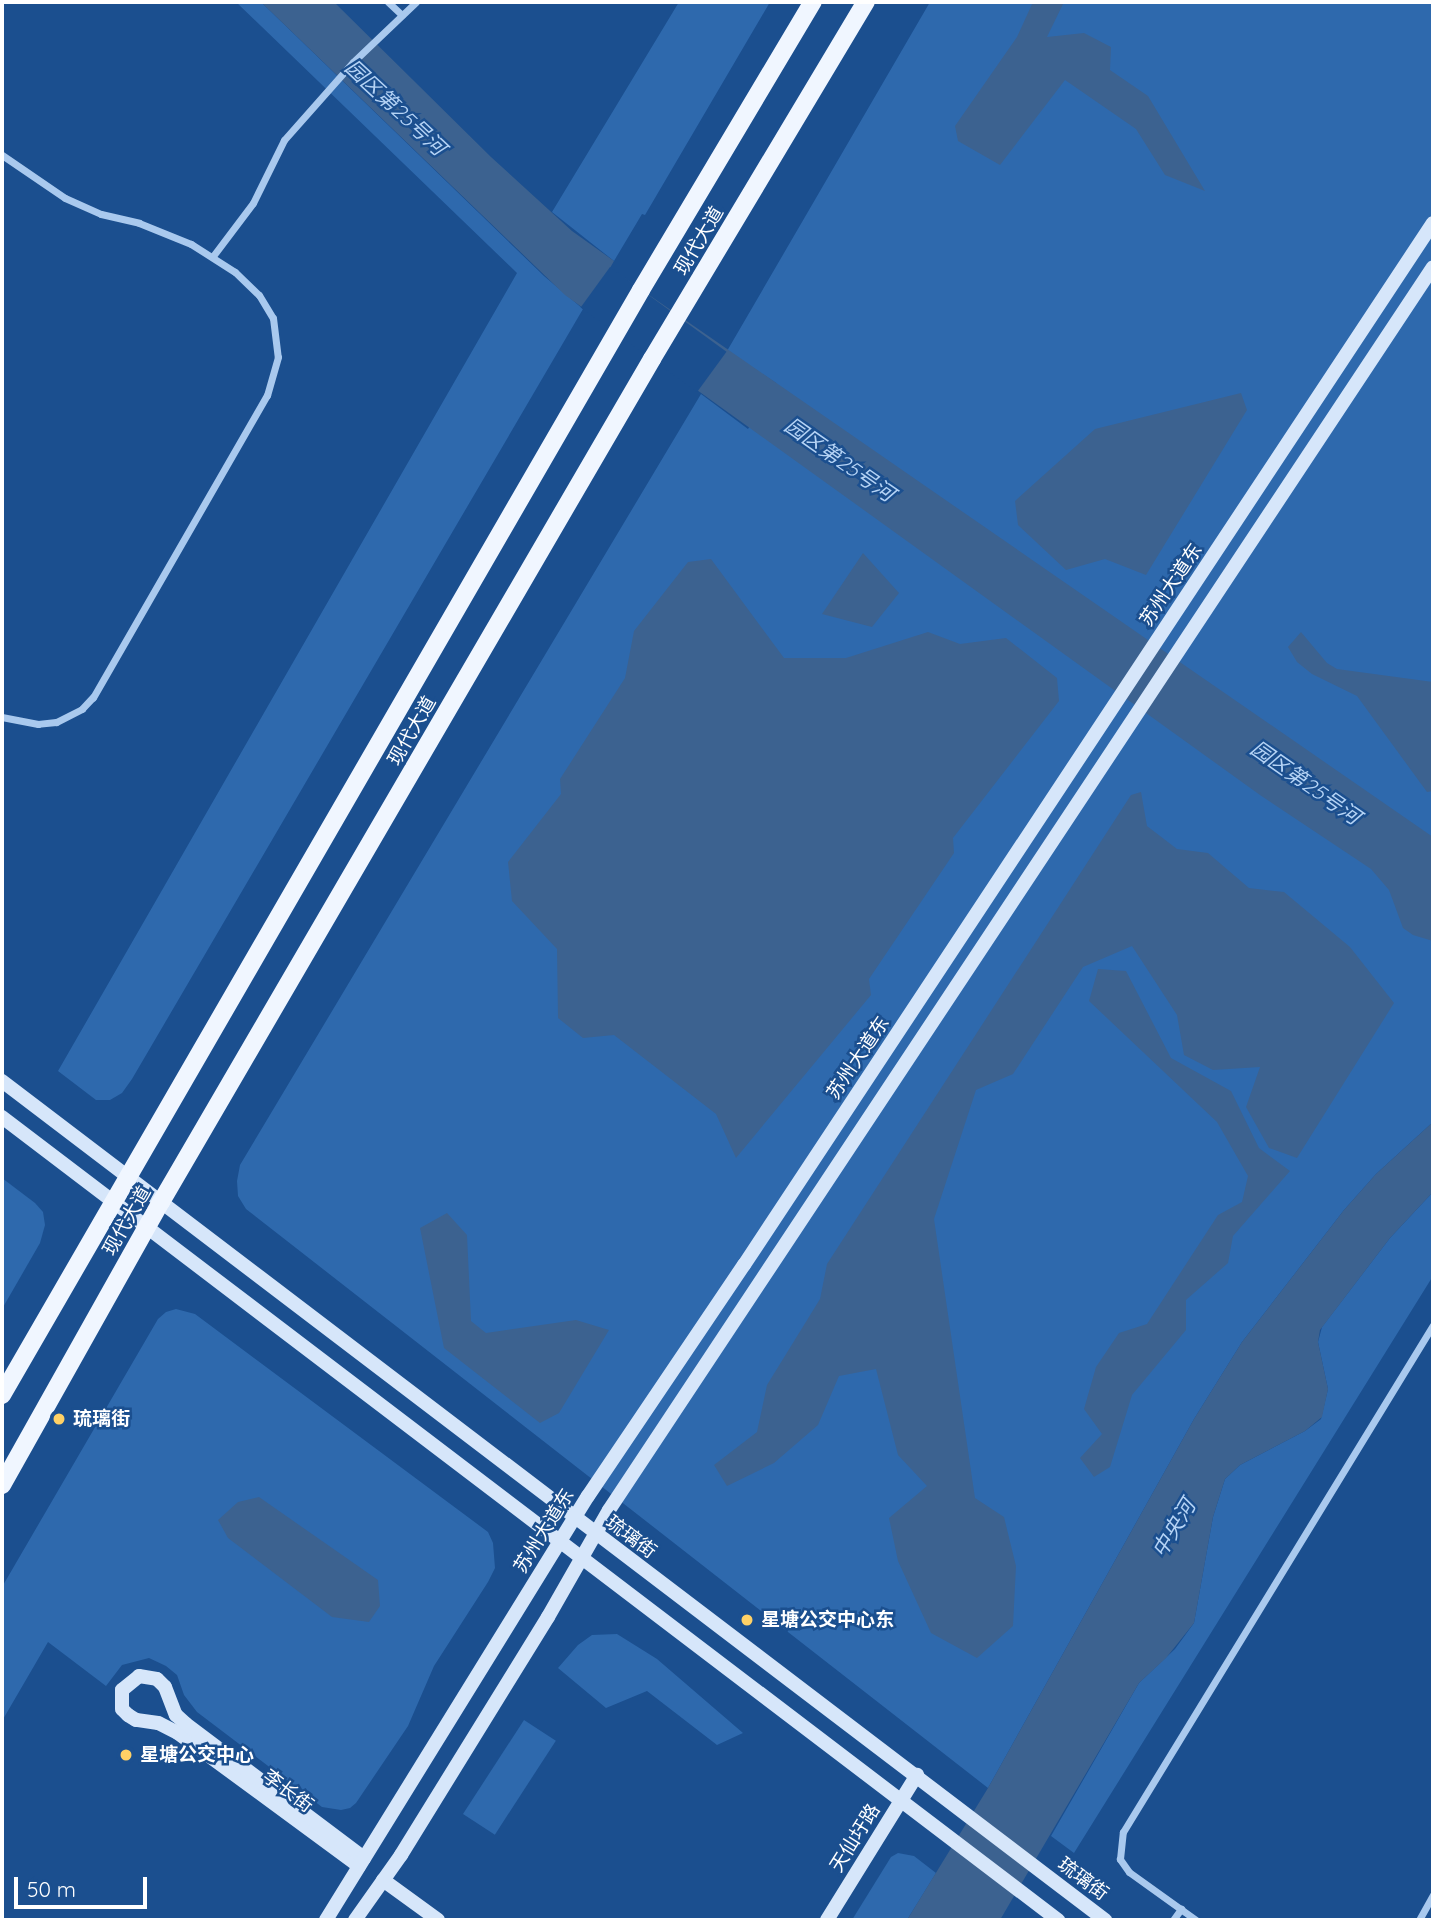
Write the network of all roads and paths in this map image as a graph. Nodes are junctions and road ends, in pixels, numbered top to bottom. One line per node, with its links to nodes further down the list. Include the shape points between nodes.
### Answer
1 (388, 2): 5 (street)
2 (416, 2): 5 (street)
3 (813, 2): 13 (main road, 现代大道, via 641,290)
4 (866, 2): 15 (main road, 现代大道)
5 (402, 15): 8 (street, via 284,140 253,203)
6 (2, 155): 8 (street, via 65,198 101,214 139,223)
7 (1433, 223): 20 (main road, 苏州大道东)
8 (213, 256): 10 (street, via 259,295 273,318 278,357 267,395 93,697 82,709 56,722 38,724)
9 (1433, 267): 21 (main road)
10 (2, 717)
11 (2, 1081): 13 (main road, 琉璃街)
12 (2, 1117): 14 (main road)
13 (128, 1177): 14 (main road, 现代大道); 15 (main road, 琉璃街)
14 (114, 1202): 16 (main road); 18 (main road, 现代大道)
15 (161, 1202): 16 (main road, 现代大道); 20 (main road, 琉璃街)
16 (147, 1228): 19 (main road, 现代大道); 22 (main road)
17 (1433, 1325): 29 (street, via 1123,1832 1120,1859 1129,1872)
18 (2, 1395)
19 (2, 1485)
20 (575, 1518): 21 (main road, 琉璃街); 22 (main road, 苏州大道东)
21 (594, 1533): 23 (main road); 24 (main road, 琉璃街)
22 (560, 1541): 23 (main road); 26 (main road, 苏州大道东)
23 (580, 1557): 25 (main road); 27 (main road, via 548,1617)
24 (917, 1775): 25 (main road, 天仙圩路); 35 (main road, 琉璃街)
25 (901, 1800): 33 (main road, 天仙圩路); 34 (main road)
26 (362, 1862): 26 (main road, 李长街, via 186,1724 157,1679 139,1676 122,1690 122,1709 128,1715 178,1733); 30 (main road, 苏州大道东)
27 (383, 1880): 31 (main road); 32 (main road)
28 (1433, 1895): 38 (street)
29 (1181, 1909): 36 (street); 37 (street)
30 (326, 1920)
31 (355, 1920)
32 (438, 1920)
33 (827, 1920)
34 (1058, 1920)
35 (1105, 1920)
36 (1173, 1920)
37 (1196, 1920)
38 (1419, 1920)

